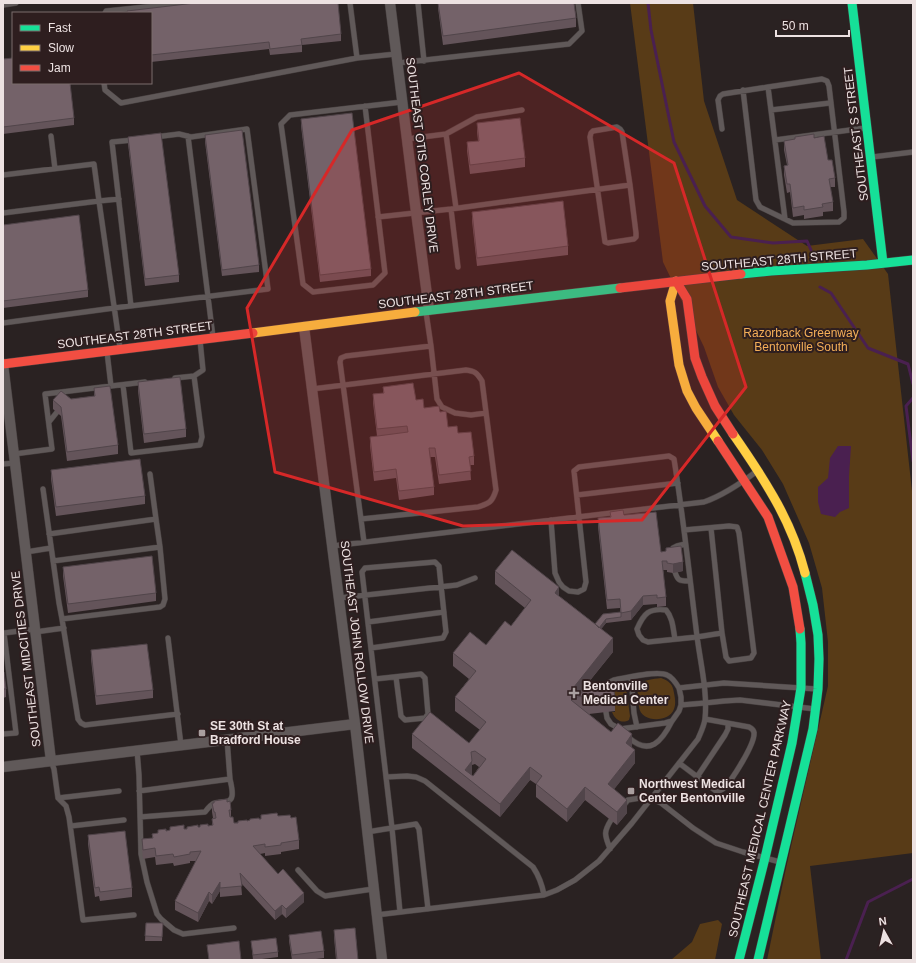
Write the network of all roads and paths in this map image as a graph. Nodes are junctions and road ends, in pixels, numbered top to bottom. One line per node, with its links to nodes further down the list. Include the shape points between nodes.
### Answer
1 (16, 3): 8 (lane)
2 (185, 3): 9 (lane)
3 (350, 3): 10 (lane)
4 (390, 3): 11 (street, SOUTHEAST OTIS CORLEY DRIVE)
5 (418, 3): 12 (lane)
6 (578, 3): 12 (lane, via 582,31 569,44)
7 (852, 3): 21 (main road, SOUTHEAST S STREET)
8 (3, 5)
9 (106, 12)
10 (357, 58): 11 (lane); 13 (lane, via 121,104 105,90)
11 (397, 59): 12 (lane); 16 (street, SOUTHEAST OTIS CORLEY DRIVE)
12 (424, 61)
13 (104, 84)
14 (768, 87): 15 (lane); 17 (lane, via 822,79 827,81); 20 (lane)
15 (743, 90): 22 (lane, via 720,96 718,100); 43 (lane, via 756,200 760,207)
16 (402, 102): 18 (lane); 29 (street, SOUTHEAST OTIS CORLEY DRIVE)
17 (830, 103): 20 (lane); 23 (lane)
18 (365, 106): 42 (lane); 42 (lane, via 290,115 281,124 303,284 313,292 373,285 385,273)
19 (522, 110): 24 (lane, via 477,117)
20 (771, 110): 30 (lane)
21 (867, 128): 23 (lane); 32 (main road, SOUTHEAST S STREET)
22 (722, 129)
23 (834, 132): 30 (lane); 43 (lane, via 844,218 839,222 808,223 793,223)
24 (446, 134): 29 (lane); 39 (lane)
25 (51, 136): 33 (lane)
26 (188, 136): 28 (lane, via 179,134); 48 (lane); 48 (lane, via 247,129 268,288)
27 (142, 138): 37 (lane, via 112,142)
28 (149, 138)
29 (407, 139): 40 (street, SOUTHEAST OTIS CORLEY DRIVE)
30 (775, 140): 43 (lane)
31 (913, 152): 32 (lane)
32 (871, 158): 45 (main road, SOUTHEAST S STREET)
33 (55, 169): 34 (lane); 38 (lane, via 94,164)
34 (3, 176)
35 (630, 185): 36 (lane); 36 (lane, via 636,237 608,243 604,238); 36 (lane, via 622,132 617,126 591,133)
36 (598, 189): 39 (lane)
37 (119, 199): 38 (lane); 49 (lane)
38 (99, 201): 41 (lane); 50 (lane)
39 (454, 208): 40 (lane); 46 (lane)
40 (416, 212): 42 (lane); 51 (street, SOUTHEAST OTIS CORLEY DRIVE)
41 (3, 214)
42 (378, 217)
43 (785, 219)
44 (913, 260): 45 (main road, SOUTHEAST 28TH STREET)
45 (883, 263): 47 (main road, SOUTHEAST 28TH STREET)
46 (458, 267)
47 (676, 281): 51 (main road, SOUTHEAST 28TH STREET); 75 (main road, via 687,299 696,358 702,377 715,406); 77 (main road, SOUTHEAST MEDICAL CENTER PARKWAY, via 670,301 679,366 687,391)
48 (207, 296): 49 (lane); 54 (lane)
49 (131, 306): 50 (lane)
50 (114, 308): 52 (lane); 57 (lane)
51 (428, 311): 53 (main road, SOUTHEAST 28TH STREET); 56 (lane)
52 (3, 323)
53 (304, 327): 54 (main road, SOUTHEAST 28TH STREET); 67 (street, SOUTHEAST JOHN ROLLOW DRIVE)
54 (213, 338): 55 (main road, SOUTHEAST 28TH STREET)
55 (200, 339): 57 (main road, SOUTHEAST 28TH STREET); 61 (lane, via 203,370)
56 (431, 346): 60 (lane); 66 (lane, via 341,358)
57 (120, 349): 58 (main road, SOUTHEAST 28TH STREET)
58 (107, 351): 59 (main road, SOUTHEAST 28TH STREET); 65 (lane)
59 (3, 364): 73 (street, SOUTHEAST MIDCITIES DRIVE)
60 (434, 374): 66 (lane); 71 (lane, via 437,399 442,407 455,413); 71 (lane, via 474,371 482,381)
61 (194, 376): 62 (lane); 64 (lane, via 202,437 200,444 130,453)
62 (173, 379)
63 (151, 381): 64 (lane)
64 (123, 385): 65 (lane)
65 (112, 386): 68 (lane)
66 (343, 386): 67 (lane); 83 (lane)
67 (312, 389): 91 (street, SOUTHEAST JOHN ROLLOW DRIVE)
68 (72, 391): 69 (lane); 72 (lane, via 45,394)
69 (68, 397)
70 (57, 412): 72 (lane)
71 (486, 413): 83 (lane, via 496,490 494,498 489,503 478,507)
72 (49, 422): 73 (lane, via 52,449)
73 (15, 458): 74 (lane); 94 (street, SOUTHEAST MIDCITIES DRIVE)
74 (3, 464)
75 (757, 470): 77 (lane); 120 (main road, via 785,518 801,558 818,635)
76 (150, 474): 84 (lane)
77 (744, 481): 81 (lane, via 712,499); 119 (main road, SOUTHEAST MEDICAL CENTER PARKWAY, via 768,518 793,587 799,623)
78 (678, 483): 80 (lane); 80 (lane, via 674,459 669,456 579,467 574,471); 81 (lane)
79 (43, 489): 88 (lane)
80 (577, 496): 82 (lane)
81 (682, 505): 82 (lane); 87 (lane)
82 (579, 516): 85 (lane); 85 (lane, via 586,582 584,589 578,592 568,591 563,587 555,573)
83 (361, 519): 89 (lane)
84 (156, 520): 88 (lane); 92 (lane)
85 (551, 520): 89 (lane)
86 (711, 528): 87 (lane); 108 (lane); 108 (lane, via 737,527 739,533 754,653 751,658 729,661)
87 (684, 530): 90 (lane)
88 (49, 534): 93 (lane)
89 (364, 542): 91 (lane)
90 (685, 544): 95 (lane, via 673,548); 99 (lane)
91 (332, 546): 102 (street, SOUTHEAST JOHN ROLLOW DRIVE)
92 (160, 547): 96 (lane); 104 (lane, via 165,599 163,605)
93 (51, 548): 94 (lane); 96 (lane)
94 (26, 552): 107 (street, SOUTHEAST MIDCITIES DRIVE)
95 (673, 556)
96 (53, 561): 104 (lane)
97 (675, 572): 99 (lane, via 679,580)
98 (475, 578): 100 (lane, via 457,585)
99 (690, 581): 109 (lane)
100 (442, 586): 101 (lane); 101 (lane, via 439,566 435,562 365,568 362,572); 103 (lane)
101 (365, 595): 102 (lane); 105 (lane)
102 (339, 598): 130 (street, SOUTHEAST JOHN ROLLOW DRIVE)
103 (444, 612): 105 (lane); 112 (lane, via 446,632 443,638)
104 (62, 619): 106 (lane)
105 (368, 622): 112 (lane)
106 (64, 628): 107 (lane); 127 (lane, via 77,714 81,723 85,725)
107 (35, 631): 113 (lane, via 4,630); 138 (street, SOUTHEAST MIDCITIES DRIVE)
108 (722, 633): 109 (lane)
109 (697, 637): 111 (lane); 117 (lane)
110 (168, 638): 127 (lane)
111 (675, 639): 111 (lane, via 648,642 642,640 637,629 641,618 650,611 666,610 673,623)
112 (371, 648): 116 (lane)
113 (5, 649): 134 (lane, via 16,733)
114 (396, 677): 114 (lane, via 421,674 425,678 428,714 425,718 405,720 401,716); 116 (lane)
115 (631, 677): 118 (lane, via 666,674); 121 (lane, via 608,683); 132 (lane)
116 (375, 679): 141 (lane)
117 (704, 685): 118 (lane); 119 (lane, via 724,683); 122 (lane)
118 (679, 688): 123 (lane)
119 (801, 688): 120 (lane); 124 (main road, SOUTHEAST MEDICAL CENTER PARKWAY)
120 (818, 689): 125 (main road)
121 (605, 694)
122 (705, 703): 123 (lane); 124 (lane, via 740,700); 128 (lane)
123 (681, 705): 129 (lane)
124 (798, 706): 125 (lane); 156 (main road, SOUTHEAST MEDICAL CENTER PARKWAY)
125 (816, 709): 157 (main road)
126 (606, 712): 133 (lane, via 611,724)
127 (178, 714): 136 (lane)
128 (705, 719): 131 (lane); 139 (lane, via 698,739)
129 (672, 720): 132 (lane); 133 (lane, via 667,731 652,746 642,746 634,742)
130 (355, 724): 135 (street); 154 (street, SOUTHEAST JOHN ROLLOW DRIVE)
131 (728, 724): 142 (lane, via 725,735); 142 (lane, via 749,727 755,733 744,762 720,791 716,791)
132 (637, 727): 133 (lane)
133 (620, 729)
134 (3, 734)
135 (227, 739): 136 (street); 143 (lane)
136 (181, 745): 137 (street)
137 (136, 750): 138 (street); 145 (lane)
138 (51, 761): 140 (street); 146 (lane)
139 (679, 762): 142 (lane); 147 (lane)
140 (3, 767)
141 (386, 777): 153 (lane); 160 (lane, via 407,776 425,781 533,867 538,873)
142 (697, 777)
143 (230, 779): 145 (lane); 149 (lane, via 232,798 208,807 205,812)
144 (120, 791): 146 (lane)
145 (139, 791): 149 (lane)
146 (58, 798): 152 (lane, via 66,806)
147 (650, 798): 148 (lane, via 628,800); 155 (lane); 156 (lane, via 661,803 716,843)
148 (621, 808)
149 (140, 817): 165 (lane, via 141,854 147,882 161,919 183,934)
150 (124, 820): 152 (lane)
151 (611, 820): 155 (lane, via 605,833)
152 (71, 826): 163 (lane, via 82,920)
153 (392, 828): 154 (lane); 161 (lane, via 416,824 419,829); 162 (lane)
154 (367, 832): 159 (street, SOUTHEAST JOHN ROLLOW DRIVE)
155 (610, 849): 160 (lane, via 575,880)
156 (765, 858): 157 (lane); 167 (main road, SOUTHEAST MEDICAL CENTER PARKWAY)
157 (781, 862): 168 (main road)
158 (298, 870): 159 (lane, via 325,896)
159 (373, 890): 164 (street, SOUTHEAST JOHN ROLLOW DRIVE)
160 (544, 895): 161 (lane)
161 (428, 909): 162 (lane)
162 (400, 912): 164 (lane)
163 (134, 915)
164 (376, 915): 166 (street, SOUTHEAST JOHN ROLLOW DRIVE)
165 (234, 928)
166 (382, 960)
167 (740, 960)
168 (758, 960)

